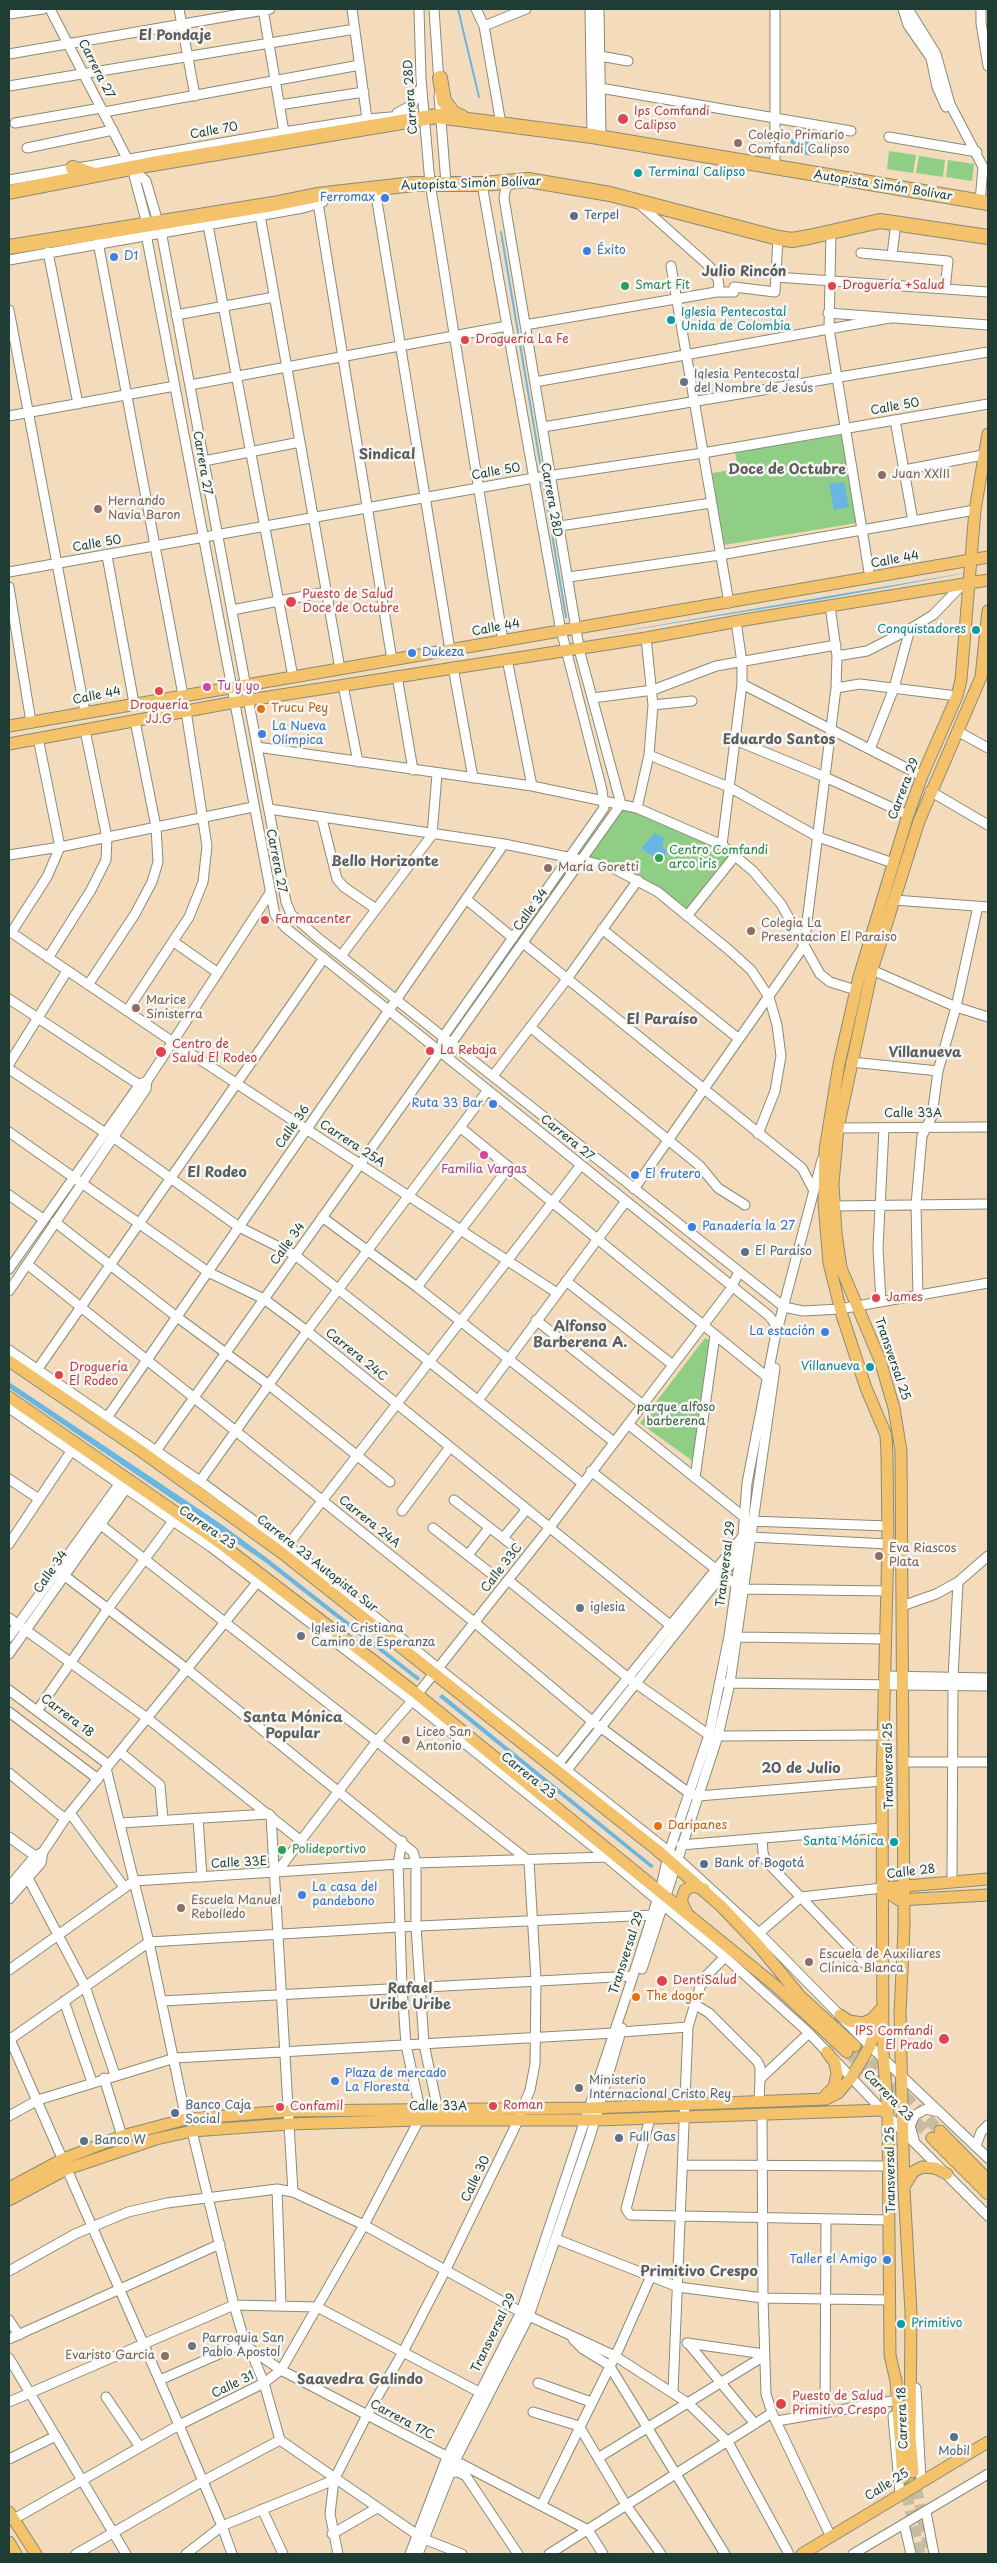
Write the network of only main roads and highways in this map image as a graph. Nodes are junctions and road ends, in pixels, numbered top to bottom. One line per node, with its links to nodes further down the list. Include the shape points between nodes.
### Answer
1 (440, 78): 2 (highway, via 442,96 450,109)
2 (477, 121): 4 (highway, Autopista Simón Bolívar, via 424,116); 8 (highway, Autopista Simón Bolívar, via 597,137)
3 (286, 132): 4 (highway)
4 (303, 138): 5 (highway, Autopista Simón Bolívar, via 130,164)
5 (95, 176): 6 (highway, Autopista Simón Bolívar); 6 (highway, via 72,168)
6 (46, 185): 7 (highway, Autopista Simón Bolívar)
7 (9, 192)
8 (984, 203)
9 (80, 235): 10 (highway, Autopista Simón Bolívar); 11 (highway, Autopista Simón Bolívar, via 153,228 316,195 430,183 482,184 518,180 557,184 635,200 792,240 880,221); 12 (highway)
10 (64, 237): 13 (highway, Autopista Simón Bolívar); 14 (highway)
11 (988, 237)
12 (98, 242)
13 (9, 247)
14 (48, 252)
15 (988, 434): 17 (main road, Carrera 29)
16 (988, 557): 17 (main road, Calle 44)
17 (969, 562): 19 (main road, Carrera 29); 23 (main road, Calle 44)
18 (988, 580): 19 (main road)
19 (966, 583): 25 (main road); 27 (main road, Carrera 29, via 961,680 908,815 856,990 839,1064)
20 (988, 611): 21 (main road, Carrera 29)
21 (987, 645): 22 (main road, Carrera 29)
22 (985, 679): 27 (main road, Carrera 29, via 957,730 930,791 894,900 872,970)
23 (61, 717): 24 (main road, Calle 44); 25 (main road, via 61,728)
24 (9, 726)
25 (65, 733): 26 (main road)
26 (9, 744)
27 (830, 1152): 32 (main road, Transversal 25, via 841,1268 880,1360 894,1408 901,1451); 33 (main road, Transversal 25, via 826,1244 840,1309 866,1388 886,1435 888,1544)
28 (9, 1361): 30 (main road, Carrera 23 Autopista Sur, via 105,1421 285,1549)
29 (9, 1397): 37 (main road, Carrera 23, via 260,1578 618,1856 662,1898)
30 (672, 1859): 34 (main road, Carrera 23)
31 (988, 1879): 32 (main road, Calle 28)
32 (904, 1886): 33 (main road, Calle 28); 36 (main road, Transversal 25)
33 (882, 1888): 36 (main road, Calle 28); 38 (main road, Transversal 25)
34 (705, 1890): 37 (main road, via 694,1886 685,1890 681,1902); 37 (main road, Carrera 23, via 851,2049)
35 (988, 1895): 36 (main road)
36 (904, 1900): 55 (main road, Transversal 25, via 900,2013)
37 (686, 1912)
38 (883, 1996): 39 (main road, Transversal 25); 46 (main road, Transversal 25)
39 (881, 2008): 40 (main road, via 872,2019 863,2023 849,2021); 42 (main road, Transversal 25, via 870,2046)
40 (840, 2015)
41 (827, 2052): 43 (main road, via 836,2066 836,2082 827,2094)
42 (851, 2078): 43 (main road, Calle 33A, via 834,2096)
43 (813, 2099): 44 (main road, Calle 33A)
44 (761, 2108): 45 (main road, Calle 33A); 46 (main road, Calle 33A)
45 (684, 2110): 49 (main road, Calle 33A, via 524,2108); 49 (main road, Calle 33A, via 650,2118 590,2120 518,2121)
46 (885, 2113): 58 (main road, Transversal 25, via 890,2356)
47 (253, 2114): 48 (main road, Calle 33A); 50 (main road); 51 (main road, Calle 33A, via 186,2119 122,2136)
48 (419, 2115): 49 (main road, Calle 33A); 50 (main road, Calle 33A)
49 (439, 2115)
50 (254, 2126): 51 (main road, Calle 33A, via 192,2131)
51 (65, 2164): 54 (main road, Calle 33A); 57 (main road, Calle 33A)
52 (947, 2174): 55 (main road, via 932,2167 920,2168 910,2176)
53 (988, 2180): 56 (main road, via 936,2135)
54 (9, 2188)
55 (904, 2189): 59 (main road, Transversal 25, via 912,2354)
56 (988, 2194)
57 (9, 2200)
58 (896, 2388): 61 (main road, Carrera 18)
59 (910, 2388): 61 (main road, Carrera 18)
60 (988, 2442): 61 (main road, Calle 25)
61 (912, 2477): 66 (main road, Calle 25, via 900,2494)
62 (11, 2515): 65 (main road)
63 (9, 2542): 64 (main road)
64 (16, 2554)
65 (36, 2554)
66 (802, 2554)

